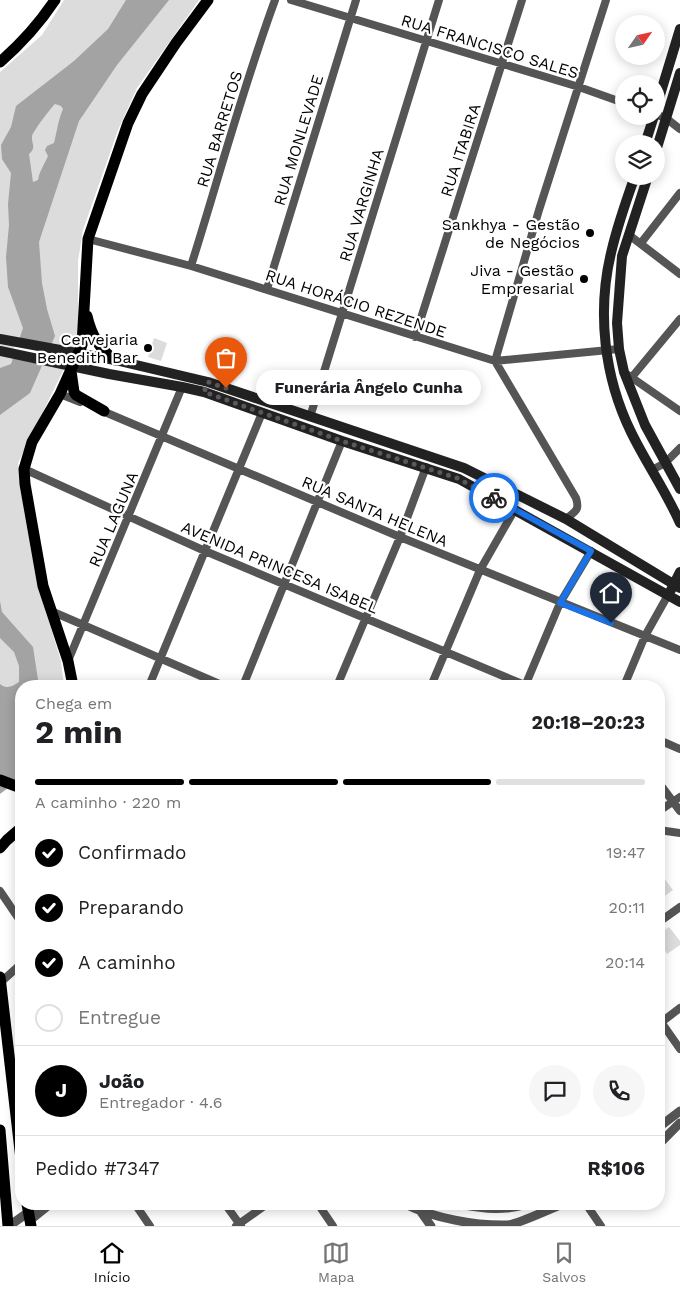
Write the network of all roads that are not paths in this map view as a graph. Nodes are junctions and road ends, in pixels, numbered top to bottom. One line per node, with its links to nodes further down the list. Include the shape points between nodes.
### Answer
1 (55, 0): 12 (main road, via 21,44)
2 (208, 0): 25 (main road, via 142,94 128,123)
3 (275, 0): 27 (street, RUA BARRETOS, via 242,94)
4 (291, 0): 9 (street, RUA FRANCISCO SALES)
5 (356, 0): 9 (street, RUA MONLEVADE)
6 (439, 0): 11 (street, RUA VARGINHA)
7 (522, 0): 13 (street, RUA ITABIRA)
8 (606, 0): 16 (street)
9 (351, 18): 11 (street, RUA FRANCISCO SALES); 29 (street, RUA MONLEVADE)
10 (680, 29): 15 (main road)
11 (426, 42): 13 (street, RUA FRANCISCO SALES); 31 (street, RUA VARGINHA)
12 (0, 62)
13 (501, 65): 16 (street, RUA FRANCISCO SALES); 33 (street, RUA ITABIRA)
14 (680, 73): 18 (main road)
15 (665, 78)
16 (579, 88): 17 (street, RUA FRANCISCO SALES); 39 (street)
17 (615, 100)
18 (667, 119): 19 (street); 20 (main road)
19 (680, 129)
20 (662, 135)
21 (632, 185): 36 (main road, via 607,275 604,300)
22 (645, 185): 24 (main road)
23 (680, 193): 26 (street)
24 (629, 235): 26 (street); 35 (main road, via 622,256 618,289)
25 (88, 239): 27 (street, RUA HORÁCIO REZENDE); 30 (main road)
26 (641, 243): 28 (street)
27 (191, 266): 29 (street, RUA HORÁCIO REZENDE)
28 (680, 274)
29 (267, 289): 31 (street, RUA HORÁCIO REZENDE)
30 (85, 296): 38 (main road, via 90,329); 40 (main road, via 82,345)
31 (343, 314): 33 (street, RUA HORÁCIO REZENDE); 49 (street, RUA VARGINHA)
32 (680, 319): 41 (street)
33 (414, 336): 39 (street, RUA HORÁCIO REZENDE)
34 (0, 340): 38 (main road)
35 (619, 349): 36 (street, RUA HORÁCIO REZENDE); 41 (main road)
36 (606, 350): 39 (street, RUA HORÁCIO REZENDE); 60 (main road, via 614,388 630,430)
37 (0, 351): 43 (main road)
38 (111, 360): 42 (main road)
39 (495, 361): 66 (street, via 576,498 577,509)
40 (71, 371): 45 (main road); 46 (main road, via 76,395)
41 (628, 375): 47 (street); 55 (main road, via 645,425)
42 (208, 382): 44 (main road); 49 (main road)
43 (182, 387): 44 (main road); 50 (street, RUA LAGUNA)
44 (204, 392): 48 (main road)
45 (60, 394): 46 (street, RUA SANTA HELENA); 58 (main road, via 32,442)
46 (104, 411): 50 (street, RUA SANTA HELENA)
47 (680, 411)
48 (262, 413): 51 (main road); 59 (street)
49 (310, 417): 52 (main road)
50 (162, 437): 59 (street, RUA SANTA HELENA); 65 (street, RUA LAGUNA)
51 (342, 441): 54 (main road); 63 (street)
52 (400, 447): 54 (main road); 57 (main road)
53 (680, 448): 55 (street)
54 (398, 458): 56 (main road)
55 (665, 464): 60 (street); 62 (main road)
56 (426, 467): 61 (main road); 68 (street)
57 (464, 468): 61 (main road); 66 (main road)
58 (24, 469): 65 (street, AVENIDA PRINCESA ISABEL); 78 (main road, via 42,586)
59 (240, 469): 63 (street, RUA SANTA HELENA); 69 (street)
60 (652, 470): 67 (main road)
61 (459, 479): 64 (main road)
62 (680, 489)
63 (318, 501): 68 (street, RUA SANTA HELENA); 73 (street)
64 (515, 509): 70 (main road); 71 (street)
65 (129, 517): 69 (street, AVENIDA PRINCESA ISABEL); 80 (street, RUA LAGUNA)
66 (566, 519): 74 (main road)
67 (680, 523)
68 (400, 537): 71 (street, RUA SANTA HELENA); 79 (street)
69 (205, 551): 73 (street, AVENIDA PRINCESA ISABEL); 84 (street)
70 (591, 551): 75 (main road); 77 (street)
71 (480, 570): 77 (street, RUA SANTA HELENA); 83 (street)
72 (680, 572): 74 (main road)
73 (285, 583): 79 (street, AVENIDA PRINCESA ISABEL); 89 (street)
74 (677, 586): 75 (main road)
75 (668, 595): 76 (main road); 81 (street)
76 (680, 602)
77 (560, 603): 81 (street, RUA SANTA HELENA); 93 (street)
78 (51, 611): 80 (street); 85 (main road)
79 (367, 619): 83 (street, AVENIDA PRINCESA ISABEL); 90 (street)
80 (83, 624): 84 (street); 85 (street, RUA LAGUNA)
81 (646, 636): 82 (street, RUA SANTA HELENA); 94 (street)
82 (680, 650)
83 (446, 652): 91 (street); 92 (street, AVENIDA PRINCESA ISABEL)
84 (160, 659): 87 (street); 88 (street)
85 (68, 661): 86 (main road)
86 (72, 680)
87 (151, 680)
88 (210, 680)
89 (245, 680)
90 (340, 680)
91 (434, 680)
92 (512, 680)
93 (528, 680)
94 (627, 680)
95 (665, 743): 96 (street)
96 (680, 749)
97 (0, 780): 98 (main road)
98 (15, 786)
99 (665, 788): 100 (street)
100 (677, 799): 101 (street); 102 (street)
101 (665, 807)
102 (680, 811)
103 (665, 831): 105 (street)
104 (15, 833): 106 (main road)
105 (680, 833)
106 (0, 848)
107 (0, 891): 109 (street)
108 (680, 906): 110 (street)
109 (15, 913)
110 (665, 917)
111 (15, 969): 113 (street)
112 (0, 977): 113 (main road)
113 (0, 982): 118 (main road)
114 (680, 1008): 115 (street)
115 (665, 1018)
116 (665, 1029): 117 (street)
117 (680, 1050)
118 (15, 1069)
119 (680, 1111): 120 (street)
120 (665, 1122)
121 (680, 1123): 123 (street)
122 (0, 1130): 136 (main road)
123 (665, 1138)
124 (28, 1210): 136 (street)
125 (28, 1210): 137 (main road)
126 (45, 1210): 137 (street)
127 (139, 1210): 140 (street)
128 (229, 1210): 139 (street)
129 (259, 1210): 139 (street)
130 (322, 1210): 141 (street)
131 (417, 1210): 135 (street)
132 (460, 1210): 138 (street)
133 (548, 1210): 143 (street)
134 (590, 1210): 144 (street)
135 (421, 1212): 138 (street); 142 (street)
136 (6, 1221)
137 (30, 1224)
138 (459, 1224): 143 (street)
139 (239, 1225)
140 (150, 1226)
141 (333, 1226)
142 (430, 1226)
143 (509, 1226)
144 (601, 1226)

